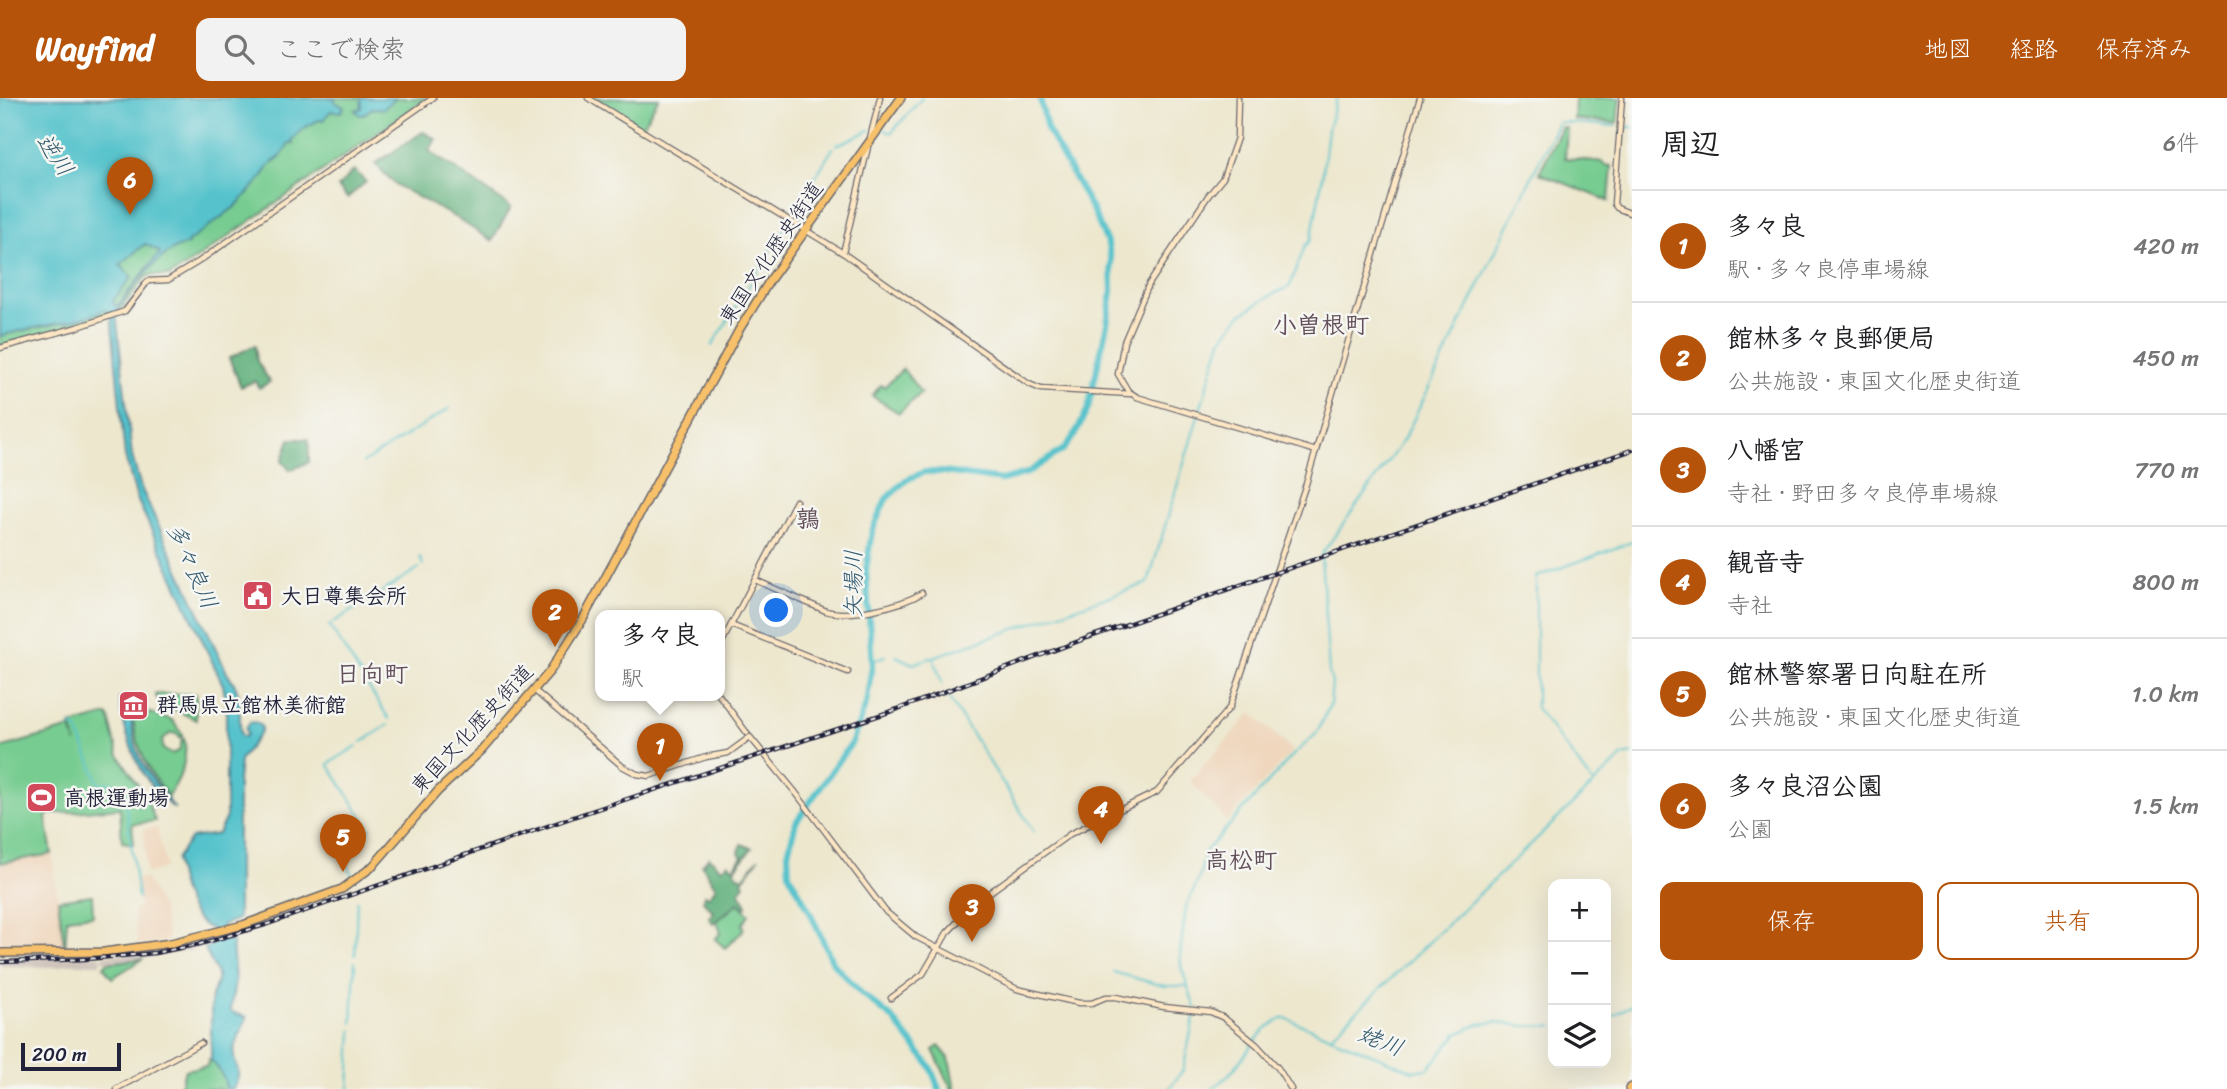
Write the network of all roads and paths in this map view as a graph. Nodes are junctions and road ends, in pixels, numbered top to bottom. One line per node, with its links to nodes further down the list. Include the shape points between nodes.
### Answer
1 (433, 98): 12 (street, via 198,262 168,280 148,281 121,313)
2 (588, 98): 10 (street)
3 (880, 98): 8 (street)
4 (901, 98): 8 (highway, 東国文化歴史街道)
5 (1238, 98): 13 (street, via 1237,138 1223,178 1149,284 1124,342 1118,374)
6 (1420, 98): 14 (street)
7 (1622, 98): 9 (street, via 1614,204)
8 (868, 145): 10 (highway, 東国文化歴史街道); 11 (street)
9 (1632, 214)
10 (806, 230): 11 (street); 21 (highway, 東国文化歴史街道, via 739,330 575,633)
11 (843, 253): 13 (street, via 1029,384 1041,389)
12 (0, 348)
13 (1131, 394): 14 (street)
14 (1316, 451): 24 (street, via 1237,690 1224,716 1157,792 1057,842 975,903)
15 (796, 501): 16 (street)
16 (755, 580): 17 (street, via 837,613 905,602); 18 (street)
17 (922, 593)
18 (731, 625): 19 (street); 20 (street)
19 (725, 636)
20 (848, 672)
21 (534, 690): 24 (street, via 625,769 645,776 728,752 750,737 886,912); 25 (highway, 東国文化歴史街道, via 385,853 360,877 324,897 171,943 104,952)
22 (723, 701): 23 (street)
23 (747, 733)
24 (937, 949): 26 (street, via 923,974); 29 (street, via 1003,984 1058,999 1087,1004 1115,997 1211,1012 1254,1043 1279,1068)
25 (0, 953)
26 (891, 998)
27 (201, 1043): 28 (street)
28 (116, 1089)
29 (1291, 1089)

